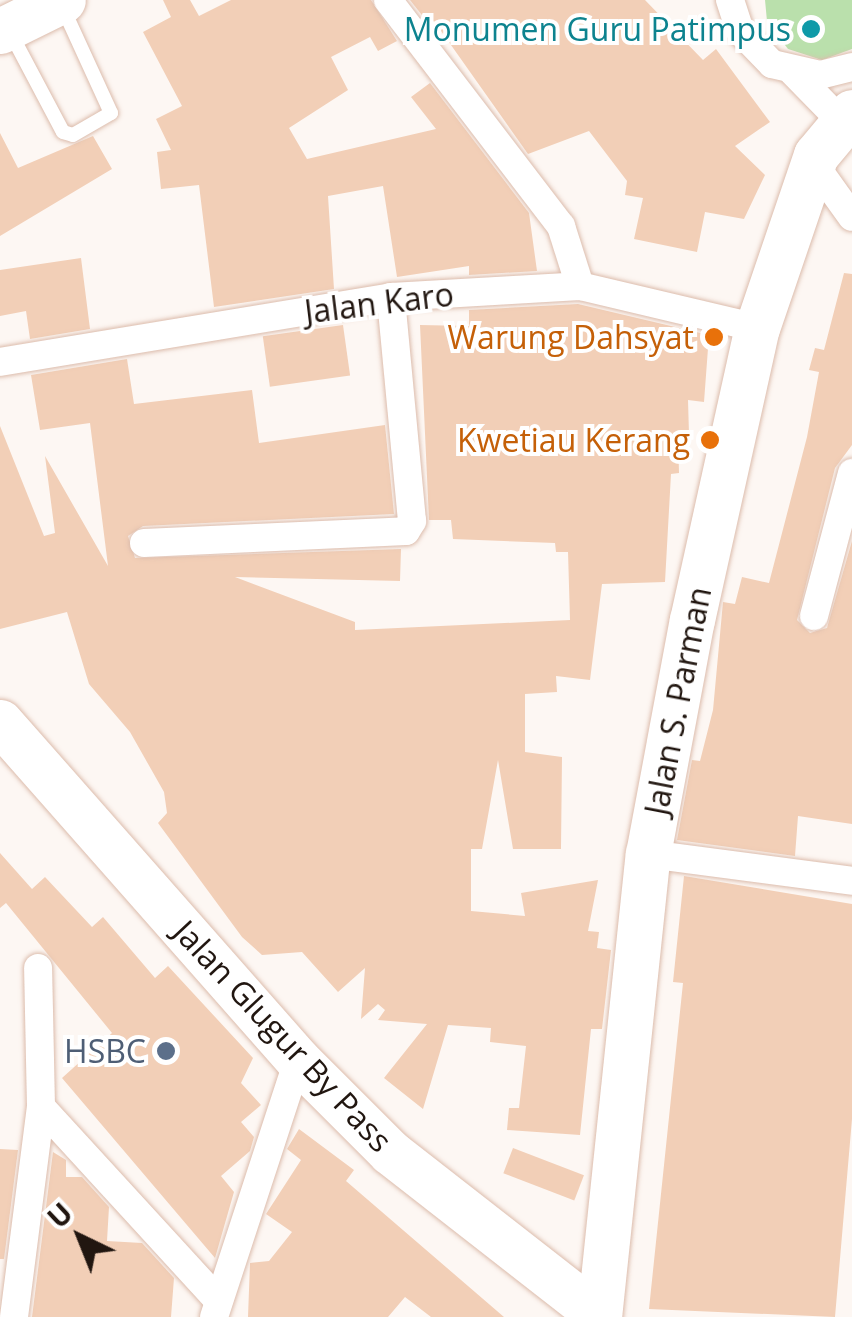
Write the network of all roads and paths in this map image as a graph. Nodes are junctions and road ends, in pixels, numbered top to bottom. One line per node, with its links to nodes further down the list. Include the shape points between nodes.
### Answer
1 (388, 0): 10 (street, via 561,226)
2 (730, 0): 6 (street, via 754,50)
3 (62, 1): 4 (main road); 4 (lane, via 111,113 72,135 64,132)
4 (4, 29)
5 (852, 68): 6 (street)
6 (793, 72): 7 (street)
7 (847, 117): 8 (main road, Jalan S. Parman)
8 (814, 164): 9 (street); 12 (main road, Jalan S. Parman)
9 (852, 217)
10 (580, 286): 11 (street, Jalan Karo); 12 (street, Jalan Karo)
11 (391, 297): 13 (street, Jalan Karo); 15 (street, via 412,521 406,531)
12 (758, 328): 18 (main road, Jalan S. Parman)
13 (0, 362)
14 (852, 474): 16 (street)
15 (144, 543)
16 (814, 616)
17 (0, 722): 21 (main road, Jalan Glugur By Pass)
18 (669, 857): 19 (street); 24 (main road, Jalan S. Parman)
19 (852, 881)
20 (38, 968): 22 (street)
21 (298, 1060): 23 (street); 24 (main road, Jalan Glugur By Pass, via 390,1152)
22 (41, 1106): 23 (street); 25 (street)
23 (215, 1308)
24 (599, 1316)
25 (14, 1317)

